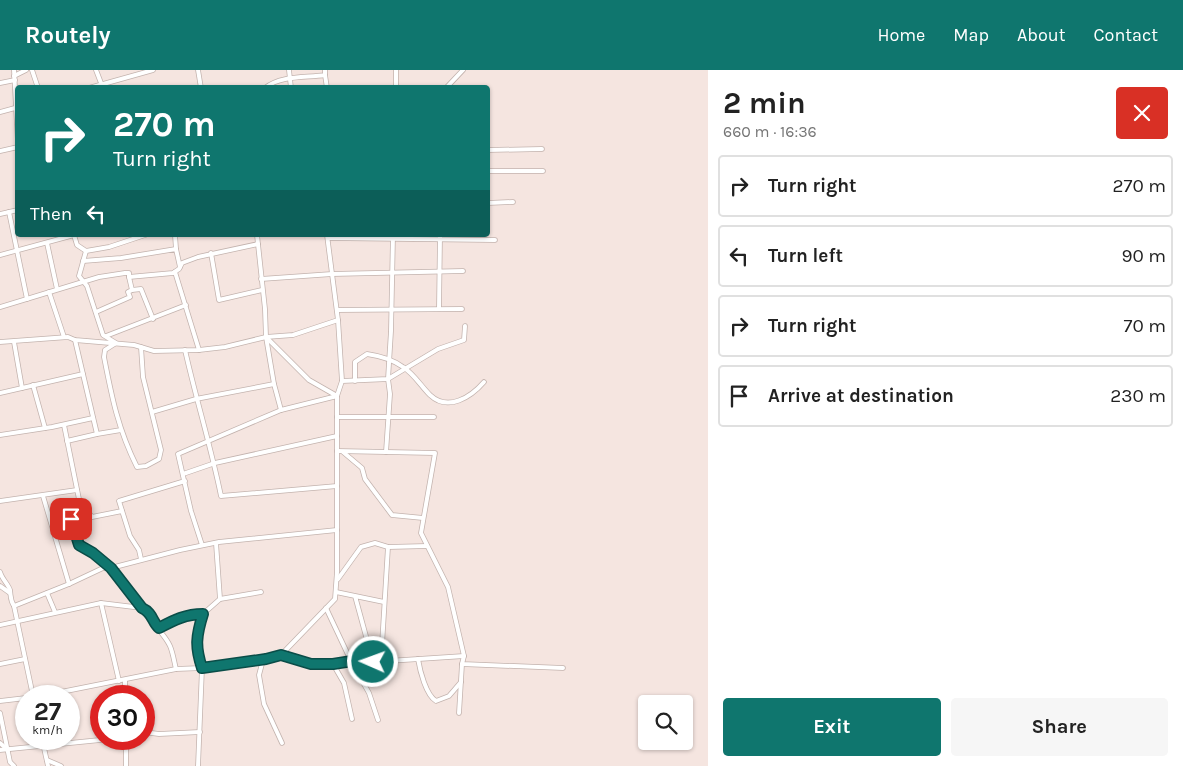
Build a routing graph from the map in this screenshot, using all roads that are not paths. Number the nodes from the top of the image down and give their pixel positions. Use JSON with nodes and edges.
{"nodes":[{"id":1,"x":14,"y":70,"type":"edge"},
{"id":2,"x":26,"y":70,"type":"edge"},
{"id":3,"x":32,"y":70,"type":"edge"},
{"id":4,"x":96,"y":70,"type":"edge"},
{"id":5,"x":153,"y":70,"type":"edge"},
{"id":6,"x":198,"y":70,"type":"edge"},
{"id":7,"x":289,"y":70,"type":"edge"},
{"id":8,"x":396,"y":70,"type":"edge"},
{"id":9,"x":462,"y":70,"type":"edge"},
{"id":10,"x":325,"y":72,"type":"edge"},
{"id":11,"x":15,"y":78,"type":"junction"},
{"id":12,"x":290,"y":79,"type":"junction"},
{"id":13,"x":0,"y":83,"type":"edge"},
{"id":14,"x":101,"y":84,"type":"junction"},
{"id":15,"x":15,"y":85,"type":"edge"},
{"id":16,"x":37,"y":85,"type":"edge"},
{"id":17,"x":98,"y":85,"type":"edge"},
{"id":18,"x":200,"y":85,"type":"edge"},
{"id":19,"x":268,"y":85,"type":"edge"},
{"id":20,"x":291,"y":85,"type":"edge"},
{"id":21,"x":327,"y":85,"type":"edge"},
{"id":22,"x":396,"y":85,"type":"edge"},
{"id":23,"x":449,"y":85,"type":"edge"},
{"id":24,"x":15,"y":109,"type":"edge"},
{"id":25,"x":0,"y":112,"type":"edge"},
{"id":26,"x":15,"y":148,"type":"edge"},
{"id":27,"x":542,"y":149,"type":"dead end"},
{"id":28,"x":490,"y":150,"type":"edge"},
{"id":29,"x":0,"y":151,"type":"edge"},
{"id":30,"x":490,"y":171,"type":"edge"},
{"id":31,"x":543,"y":171,"type":"dead end"},
{"id":32,"x":490,"y":202,"type":"edge"},
{"id":33,"x":513,"y":202,"type":"dead end"},
{"id":34,"x":15,"y":211,"type":"edge"},
{"id":35,"x":9,"y":212,"type":"junction"},
{"id":36,"x":0,"y":214,"type":"edge"},
{"id":37,"x":66,"y":237,"type":"edge"},
{"id":38,"x":75,"y":237,"type":"edge"},
{"id":39,"x":139,"y":237,"type":"edge"},
{"id":40,"x":175,"y":237,"type":"edge"},
{"id":41,"x":257,"y":237,"type":"edge"},
{"id":42,"x":328,"y":237,"type":"edge"},
{"id":43,"x":393,"y":237,"type":"edge"},
{"id":44,"x":440,"y":237,"type":"edge"},
{"id":45,"x":470,"y":238,"type":"edge"},
{"id":46,"x":494,"y":240,"type":"dead end"},
{"id":47,"x":47,"y":242,"type":"junction"},
{"id":48,"x":258,"y":244,"type":"junction"},
{"id":49,"x":176,"y":249,"type":"junction"},
{"id":50,"x":17,"y":250,"type":"junction"},
{"id":51,"x":86,"y":251,"type":"junction"},
{"id":52,"x":211,"y":253,"type":"junction"},
{"id":53,"x":0,"y":255,"type":"edge"},
{"id":54,"x":83,"y":261,"type":"junction"},
{"id":55,"x":180,"y":267,"type":"junction"},
{"id":56,"x":463,"y":271,"type":"dead end"},
{"id":57,"x":175,"y":272,"type":"junction"},
{"id":58,"x":440,"y":272,"type":"junction"},
{"id":59,"x":393,"y":273,"type":"junction"},
{"id":60,"x":332,"y":274,"type":"junction"},
{"id":61,"x":129,"y":277,"type":"junction"},
{"id":62,"x":261,"y":279,"type":"junction"},
{"id":63,"x":84,"y":281,"type":"junction"},
{"id":64,"x":57,"y":289,"type":"junction"},
{"id":65,"x":132,"y":290,"type":"junction"},
{"id":66,"x":262,"y":290,"type":"junction"},
{"id":67,"x":49,"y":292,"type":"junction"},
{"id":68,"x":27,"y":299,"type":"junction"},
{"id":69,"x":186,"y":305,"type":"junction"},
{"id":70,"x":0,"y":308,"type":"edge"},
{"id":71,"x":439,"y":309,"type":"junction"},
{"id":72,"x":462,"y":309,"type":"dead end"},
{"id":73,"x":337,"y":310,"type":"junction"},
{"id":74,"x":392,"y":310,"type":"junction"},
{"id":75,"x":96,"y":312,"type":"junction"},
{"id":76,"x":153,"y":319,"type":"junction"},
{"id":77,"x":338,"y":320,"type":"junction"},
{"id":78,"x":465,"y":326,"type":"dead end"},
{"id":79,"x":106,"y":336,"type":"junction"},
{"id":80,"x":64,"y":337,"type":"junction"},
{"id":81,"x":266,"y":337,"type":"junction"},
{"id":82,"x":75,"y":340,"type":"junction"},
{"id":83,"x":0,"y":342,"type":"edge"},
{"id":84,"x":14,"y":342,"type":"junction"},
{"id":85,"x":116,"y":343,"type":"junction"},
{"id":86,"x":141,"y":347,"type":"junction"},
{"id":87,"x":185,"y":350,"type":"junction"},
{"id":88,"x":200,"y":350,"type":"junction"},
{"id":89,"x":389,"y":359,"type":"junction"},
{"id":90,"x":405,"y":368,"type":"junction"},
{"id":91,"x":83,"y":374,"type":"junction"},
{"id":92,"x":388,"y":379,"type":"junction"},
{"id":93,"x":342,"y":381,"type":"junction"},
{"id":94,"x":355,"y":381,"type":"junction"},
{"id":95,"x":484,"y":382,"type":"dead end"},
{"id":96,"x":274,"y":384,"type":"junction"},
{"id":97,"x":33,"y":385,"type":"junction"},
{"id":98,"x":22,"y":388,"type":"junction"},
{"id":99,"x":0,"y":393,"type":"edge"},
{"id":100,"x":338,"y":396,"type":"junction"},
{"id":101,"x":196,"y":399,"type":"junction"},
{"id":102,"x":281,"y":410,"type":"junction"},
{"id":103,"x":152,"y":412,"type":"junction"},
{"id":104,"x":337,"y":416,"type":"junction"},
{"id":105,"x":388,"y":416,"type":"junction"},
{"id":106,"x":434,"y":417,"type":"dead end"},
{"id":107,"x":93,"y":418,"type":"junction"},
{"id":108,"x":64,"y":425,"type":"junction"},
{"id":109,"x":45,"y":428,"type":"junction"},
{"id":110,"x":121,"y":430,"type":"junction"},
{"id":111,"x":97,"y":434,"type":"junction"},
{"id":112,"x":0,"y":435,"type":"edge"},
{"id":113,"x":337,"y":436,"type":"junction"},
{"id":114,"x":208,"y":440,"type":"junction"},
{"id":115,"x":67,"y":441,"type":"junction"},
{"id":116,"x":337,"y":451,"type":"junction"},
{"id":117,"x":343,"y":451,"type":"junction"},
{"id":118,"x":386,"y":452,"type":"junction"},
{"id":119,"x":215,"y":463,"type":"junction"},
{"id":120,"x":183,"y":474,"type":"junction"},
{"id":121,"x":185,"y":481,"type":"junction"},
{"id":122,"x":337,"y":486,"type":"junction"},
{"id":123,"x":77,"y":490,"type":"junction"},
{"id":124,"x":43,"y":496,"type":"junction"},
{"id":125,"x":0,"y":501,"type":"edge"},
{"id":126,"x":122,"y":511,"type":"junction"},
{"id":127,"x":82,"y":514,"type":"junction"},
{"id":128,"x":424,"y":518,"type":"junction"},
{"id":129,"x":71,"y":519,"type":"junction"},
{"id":130,"x":52,"y":525,"type":"junction"},
{"id":131,"x":337,"y":530,"type":"junction"},
{"id":132,"x":216,"y":543,"type":"junction"},
{"id":133,"x":202,"y":545,"type":"junction"},
{"id":134,"x":427,"y":546,"type":"junction"},
{"id":135,"x":388,"y":547,"type":"junction"},
{"id":136,"x":141,"y":559,"type":"junction"},
{"id":137,"x":111,"y":568,"type":"junction"},
{"id":138,"x":0,"y":572,"type":"edge"},
{"id":139,"x":336,"y":580,"type":"junction"},
{"id":140,"x":70,"y":584,"type":"junction"},
{"id":141,"x":0,"y":586,"type":"edge"},
{"id":142,"x":10,"y":592,"type":"junction"},
{"id":143,"x":261,"y":592,"type":"dead end"},
{"id":144,"x":336,"y":592,"type":"junction"},
{"id":145,"x":48,"y":593,"type":"junction"},
{"id":146,"x":220,"y":599,"type":"junction"},
{"id":147,"x":384,"y":602,"type":"junction"},
{"id":148,"x":102,"y":603,"type":"junction"},
{"id":149,"x":14,"y":606,"type":"junction"},
{"id":150,"x":142,"y":608,"type":"junction"},
{"id":151,"x":326,"y":608,"type":"junction"},
{"id":152,"x":55,"y":612,"type":"junction"},
{"id":153,"x":203,"y":614,"type":"junction"},
{"id":154,"x":16,"y":622,"type":"junction"},
{"id":155,"x":0,"y":625,"type":"edge"},
{"id":156,"x":159,"y":628,"type":"junction"},
{"id":157,"x":281,"y":655,"type":"junction"},
{"id":158,"x":464,"y":656,"type":"junction"},
{"id":159,"x":25,"y":659,"type":"junction"},
{"id":160,"x":418,"y":659,"type":"junction"},
{"id":161,"x":263,"y":660,"type":"junction"},
{"id":162,"x":352,"y":661,"type":"junction"},
{"id":163,"x":373,"y":662,"type":"junction"},
{"id":164,"x":381,"y":662,"type":"junction"},
{"id":165,"x":0,"y":664,"type":"edge"},
{"id":166,"x":333,"y":664,"type":"junction"},
{"id":167,"x":462,"y":664,"type":"junction"},
{"id":168,"x":202,"y":668,"type":"junction"},
{"id":169,"x":562,"y":668,"type":"dead end"},
{"id":170,"x":176,"y":669,"type":"junction"},
{"id":171,"x":125,"y":680,"type":"junction"},
{"id":172,"x":119,"y":681,"type":"junction"},
{"id":173,"x":461,"y":682,"type":"junction"},
{"id":174,"x":31,"y":685,"type":"edge"},
{"id":175,"x":125,"y":685,"type":"edge"},
{"id":176,"x":80,"y":688,"type":"edge"},
{"id":177,"x":15,"y":699,"type":"edge"},
{"id":178,"x":0,"y":701,"type":"edge"},
{"id":179,"x":0,"y":712,"type":"edge"},
{"id":180,"x":459,"y":713,"type":"dead end"},
{"id":181,"x":352,"y":719,"type":"dead end"},
{"id":182,"x":378,"y":720,"type":"dead end"},
{"id":183,"x":200,"y":732,"type":"junction"},
{"id":184,"x":155,"y":733,"type":"edge"},
{"id":185,"x":0,"y":743,"type":"edge"},
{"id":186,"x":282,"y":743,"type":"dead end"},
{"id":187,"x":15,"y":749,"type":"edge"},
{"id":188,"x":0,"y":750,"type":"edge"},
{"id":189,"x":8,"y":750,"type":"junction"},
{"id":190,"x":44,"y":750,"type":"edge"},
{"id":191,"x":126,"y":750,"type":"edge"},
{"id":192,"x":47,"y":760,"type":"junction"},
{"id":193,"x":14,"y":766,"type":"edge"},
{"id":194,"x":48,"y":766,"type":"edge"},
{"id":195,"x":60,"y":766,"type":"edge"},
{"id":196,"x":126,"y":766,"type":"edge"},
{"id":197,"x":198,"y":766,"type":"edge"}],
"edges":[{"from":1,"to":11,"type":"street"},
{"from":2,"to":11,"type":"street"},
{"from":3,"to":16,"type":"street"},
{"from":4,"to":14,"type":"street"},
{"from":5,"to":14,"type":"street"},
{"from":6,"to":18,"type":"street"},
{"from":7,"to":12,"type":"street"},
{"from":8,"to":22,"type":"street"},
{"from":9,"to":23,"type":"street"},
{"from":10,"to":12,"type":"street"},
{"from":10,"to":21,"type":"street"},
{"from":11,"to":13,"type":"street"},
{"from":11,"to":15,"type":"street"},
{"from":12,"to":19,"type":"street"},
{"from":12,"to":20,"type":"street"},
{"from":14,"to":17,"type":"street"},
{"from":24,"to":25,"type":"street"},
{"from":26,"to":29,"type":"street"},
{"from":27,"to":28,"type":"street"},
{"from":30,"to":31,"type":"street"},
{"from":32,"to":33,"type":"street"},
{"from":34,"to":35,"type":"street"},
{"from":35,"to":36,"type":"street"},
{"from":35,"to":50,"type":"street"},
{"from":37,"to":47,"type":"street"},
{"from":38,"to":51,"type":"street"},
{"from":39,"to":51,"type":"street"},
{"from":40,"to":49,"type":"street"},
{"from":41,"to":48,"type":"street"},
{"from":42,"to":60,"type":"street"},
{"from":43,"to":44,"type":"street"},
{"from":43,"to":59,"type":"street"},
{"from":44,"to":45,"type":"street"},
{"from":44,"to":58,"type":"street"},
{"from":45,"to":46,"type":"street"},
{"from":47,"to":50,"type":"street"},
{"from":47,"to":64,"type":"street"},
{"from":48,"to":52,"type":"street"},
{"from":48,"to":62,"type":"street"},
{"from":49,"to":54,"type":"street"},
{"from":49,"to":55,"type":"street"},
{"from":50,"to":53,"type":"street"},
{"from":50,"to":68,"type":"street"},
{"from":51,"to":54,"type":"street"},
{"from":52,"to":55,"type":"street"},
{"from":52,"to":66,"type":"street"},
{"from":54,"to":63,"type":"street"},
{"from":55,"to":57,"type":"street"},
{"from":56,"to":58,"type":"street"},
{"from":57,"to":61,"type":"street"},
{"from":57,"to":69,"type":"street"},
{"from":58,"to":59,"type":"street"},
{"from":58,"to":71,"type":"street"},
{"from":59,"to":60,"type":"street"},
{"from":59,"to":74,"type":"street"},
{"from":60,"to":62,"type":"street"},
{"from":60,"to":73,"type":"street"},
{"from":61,"to":63,"type":"street"},
{"from":61,"to":65,"type":"street"},
{"from":62,"to":66,"type":"street"},
{"from":63,"to":64,"type":"street"},
{"from":63,"to":75,"type":"street"},
{"from":64,"to":67,"type":"street"},
{"from":65,"to":75,"type":"street"},
{"from":65,"to":76,"type":"street"},
{"from":66,"to":81,"type":"street"},
{"from":67,"to":68,"type":"street"},
{"from":67,"to":80,"type":"street"},
{"from":68,"to":70,"type":"street"},
{"from":69,"to":76,"type":"street"},
{"from":69,"to":88,"type":"street"},
{"from":71,"to":72,"type":"street"},
{"from":71,"to":74,"type":"street"},
{"from":73,"to":74,"type":"street"},
{"from":73,"to":77,"type":"street"},
{"from":74,"to":89,"type":"street"},
{"from":75,"to":79,"type":"street"},
{"from":76,"to":79,"type":"street"},
{"from":77,"to":81,"type":"street"},
{"from":77,"to":93,"type":"street"},
{"from":78,"to":90,"type":"street"},
{"from":79,"to":85,"type":"street"},
{"from":80,"to":82,"type":"street"},
{"from":80,"to":84,"type":"street"},
{"from":81,"to":88,"type":"street"},
{"from":81,"to":96,"type":"street"},
{"from":81,"to":100,"type":"street"},
{"from":82,"to":85,"type":"street"},
{"from":82,"to":91,"type":"street"},
{"from":83,"to":84,"type":"street"},
{"from":84,"to":98,"type":"street"},
{"from":85,"to":86,"type":"street"},
{"from":85,"to":110,"type":"street"},
{"from":86,"to":87,"type":"street"},
{"from":86,"to":103,"type":"street"},
{"from":87,"to":88,"type":"street"},
{"from":87,"to":101,"type":"street"},
{"from":89,"to":90,"type":"street"},
{"from":89,"to":92,"type":"street"},
{"from":89,"to":94,"type":"street"},
{"from":90,"to":92,"type":"street"},
{"from":90,"to":95,"type":"street"},
{"from":91,"to":97,"type":"street"},
{"from":91,"to":107,"type":"street"},
{"from":92,"to":94,"type":"street"},
{"from":92,"to":105,"type":"street"},
{"from":93,"to":94,"type":"street"},
{"from":93,"to":100,"type":"street"},
{"from":96,"to":101,"type":"street"},
{"from":96,"to":102,"type":"street"},
{"from":97,"to":98,"type":"street"},
{"from":97,"to":109,"type":"street"},
{"from":98,"to":99,"type":"street"},
{"from":100,"to":102,"type":"street"},
{"from":100,"to":104,"type":"street"},
{"from":101,"to":103,"type":"street"},
{"from":101,"to":114,"type":"street"},
{"from":102,"to":114,"type":"street"},
{"from":103,"to":110,"type":"street"},
{"from":104,"to":105,"type":"street"},
{"from":104,"to":113,"type":"street"},
{"from":105,"to":106,"type":"street"},
{"from":105,"to":118,"type":"street"},
{"from":107,"to":108,"type":"street"},
{"from":107,"to":111,"type":"street"},
{"from":108,"to":109,"type":"street"},
{"from":108,"to":115,"type":"street"},
{"from":109,"to":112,"type":"street"},
{"from":110,"to":111,"type":"street"},
{"from":111,"to":115,"type":"street"},
{"from":113,"to":116,"type":"street"},
{"from":113,"to":119,"type":"street"},
{"from":114,"to":119,"type":"street"},
{"from":114,"to":120,"type":"street"},
{"from":115,"to":123,"type":"street"},
{"from":116,"to":117,"type":"street"},
{"from":116,"to":122,"type":"street"},
{"from":117,"to":118,"type":"street"},
{"from":117,"to":128,"type":"street"},
{"from":118,"to":128,"type":"street"},
{"from":119,"to":120,"type":"street"},
{"from":119,"to":122,"type":"street"},
{"from":120,"to":121,"type":"street"},
{"from":121,"to":126,"type":"street"},
{"from":121,"to":133,"type":"street"},
{"from":122,"to":131,"type":"street"},
{"from":123,"to":124,"type":"street"},
{"from":123,"to":127,"type":"street"},
{"from":124,"to":125,"type":"street"},
{"from":124,"to":130,"type":"street"},
{"from":126,"to":127,"type":"street"},
{"from":126,"to":136,"type":"street"},
{"from":127,"to":129,"type":"street"},
{"from":128,"to":134,"type":"street"},
{"from":129,"to":130,"type":"street"},
{"from":129,"to":137,"type":"street"},
{"from":130,"to":140,"type":"street"},
{"from":131,"to":132,"type":"street"},
{"from":131,"to":139,"type":"street"},
{"from":132,"to":133,"type":"street"},
{"from":132,"to":146,"type":"street"},
{"from":133,"to":136,"type":"street"},
{"from":134,"to":135,"type":"street"},
{"from":134,"to":158,"type":"street"},
{"from":135,"to":139,"type":"street"},
{"from":135,"to":147,"type":"street"},
{"from":136,"to":137,"type":"street"},
{"from":137,"to":140,"type":"street"},
{"from":137,"to":150,"type":"street"},
{"from":138,"to":142,"type":"street"},
{"from":139,"to":144,"type":"street"},
{"from":140,"to":145,"type":"street"},
{"from":141,"to":142,"type":"street"},
{"from":142,"to":149,"type":"street"},
{"from":143,"to":146,"type":"street"},
{"from":144,"to":147,"type":"street"},
{"from":144,"to":151,"type":"street"},
{"from":145,"to":149,"type":"street"},
{"from":145,"to":152,"type":"street"},
{"from":146,"to":153,"type":"street"},
{"from":147,"to":163,"type":"street"},
{"from":147,"to":164,"type":"street"},
{"from":148,"to":150,"type":"street"},
{"from":148,"to":152,"type":"street"},
{"from":148,"to":172,"type":"street"},
{"from":149,"to":154,"type":"street"},
{"from":150,"to":156,"type":"street"},
{"from":151,"to":157,"type":"street"},
{"from":151,"to":162,"type":"street"},
{"from":152,"to":154,"type":"street"},
{"from":153,"to":156,"type":"street"},
{"from":153,"to":168,"type":"street"},
{"from":154,"to":155,"type":"street"},
{"from":154,"to":159,"type":"street"},
{"from":156,"to":170,"type":"street"},
{"from":157,"to":161,"type":"street"},
{"from":157,"to":166,"type":"street"},
{"from":158,"to":160,"type":"street"},
{"from":158,"to":167,"type":"street"},
{"from":159,"to":165,"type":"street"},
{"from":159,"to":174,"type":"street"},
{"from":160,"to":164,"type":"street"},
{"from":160,"to":173,"type":"street"},
{"from":161,"to":168,"type":"street"},
{"from":161,"to":186,"type":"street"},
{"from":162,"to":163,"type":"street"},
{"from":162,"to":166,"type":"street"},
{"from":162,"to":182,"type":"street"},
{"from":163,"to":164,"type":"street"},
{"from":166,"to":181,"type":"street"},
{"from":167,"to":169,"type":"street"},
{"from":167,"to":173,"type":"street"},
{"from":168,"to":170,"type":"street"},
{"from":168,"to":183,"type":"street"},
{"from":170,"to":171,"type":"street"},
{"from":171,"to":172,"type":"street"},
{"from":171,"to":175,"type":"street"},
{"from":172,"to":176,"type":"street"},
{"from":173,"to":180,"type":"street"},
{"from":177,"to":178,"type":"street"},
{"from":179,"to":189,"type":"street"},
{"from":183,"to":184,"type":"street"},
{"from":183,"to":197,"type":"street"},
{"from":185,"to":189,"type":"street"},
{"from":187,"to":189,"type":"street"},
{"from":188,"to":189,"type":"street"},
{"from":189,"to":193,"type":"street"},
{"from":190,"to":192,"type":"street"},
{"from":191,"to":196,"type":"street"},
{"from":192,"to":194,"type":"street"},
{"from":192,"to":195,"type":"street"}]}
